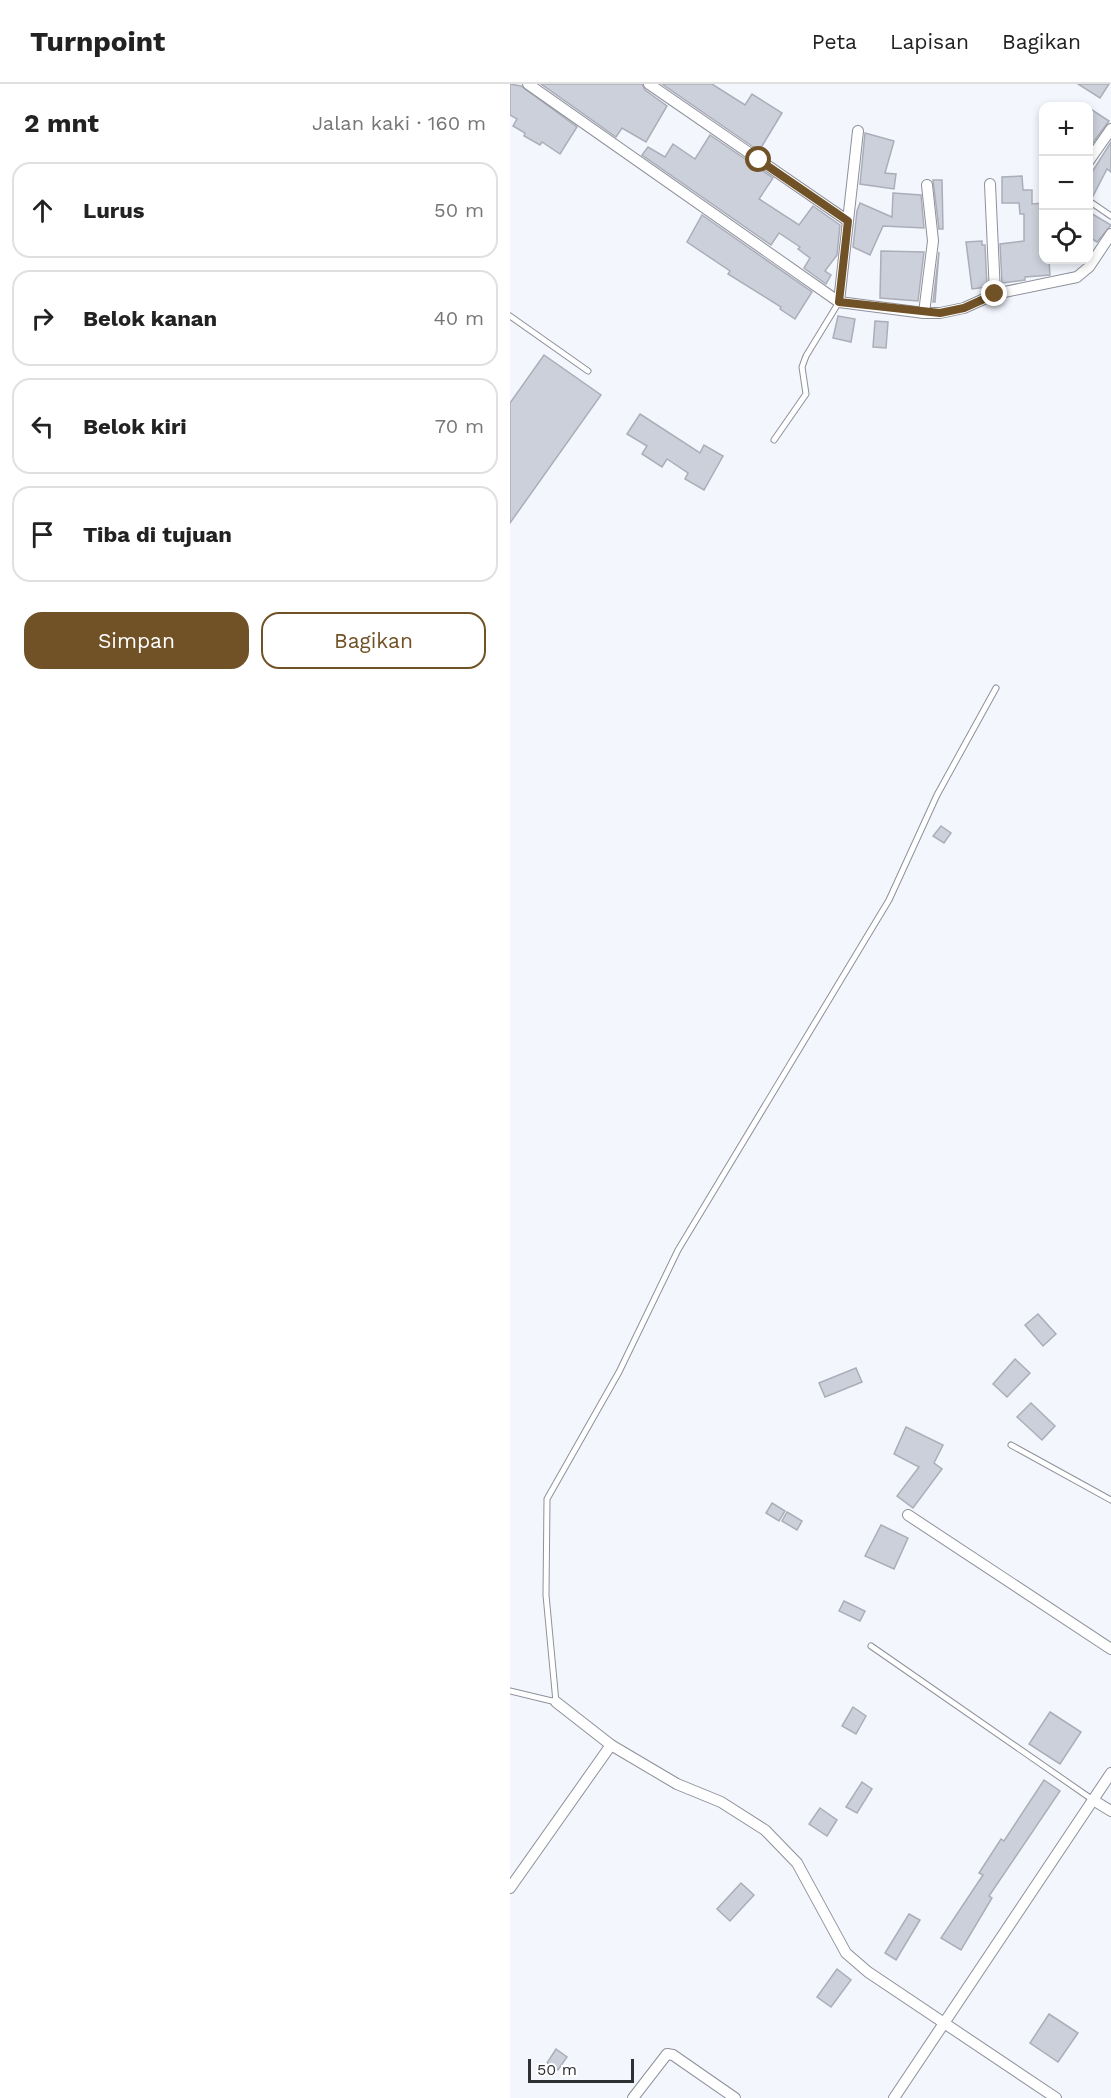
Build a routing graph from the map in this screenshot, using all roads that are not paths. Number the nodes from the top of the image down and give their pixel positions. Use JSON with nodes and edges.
{"nodes":[{"id":1,"x":528,"y":84,"type":"edge"},
{"id":2,"x":650,"y":84,"type":"edge"},
{"id":3,"x":1111,"y":129,"type":"edge"},
{"id":4,"x":858,"y":131,"type":"dead end"},
{"id":5,"x":1093,"y":156,"type":"edge"},
{"id":6,"x":990,"y":184,"type":"dead end"},
{"id":7,"x":927,"y":185,"type":"dead end"},
{"id":8,"x":1093,"y":204,"type":"edge"},
{"id":9,"x":1111,"y":216,"type":"edge"},
{"id":10,"x":848,"y":221,"type":"junction"},
{"id":11,"x":1111,"y":234,"type":"edge"},
{"id":12,"x":995,"y":294,"type":"junction"},
{"id":13,"x":839,"y":302,"type":"junction"},
{"id":14,"x":924,"y":313,"type":"junction"},
{"id":15,"x":510,"y":316,"type":"edge"},
{"id":16,"x":588,"y":371,"type":"dead end"},
{"id":17,"x":774,"y":440,"type":"dead end"},
{"id":18,"x":996,"y":688,"type":"dead end"},
{"id":19,"x":1011,"y":1445,"type":"dead end"},
{"id":20,"x":1111,"y":1500,"type":"edge"},
{"id":21,"x":908,"y":1515,"type":"dead end"},
{"id":22,"x":870,"y":1646,"type":"dead end"},
{"id":23,"x":1111,"y":1649,"type":"edge"},
{"id":24,"x":510,"y":1691,"type":"edge"},
{"id":25,"x":556,"y":1702,"type":"junction"},
{"id":26,"x":611,"y":1745,"type":"junction"},
{"id":27,"x":1111,"y":1773,"type":"edge"},
{"id":28,"x":1093,"y":1800,"type":"junction"},
{"id":29,"x":1111,"y":1811,"type":"edge"},
{"id":30,"x":510,"y":1888,"type":"edge"},
{"id":31,"x":943,"y":2022,"type":"junction"},
{"id":32,"x":633,"y":2098,"type":"edge"},
{"id":33,"x":735,"y":2098,"type":"edge"},
{"id":34,"x":894,"y":2098,"type":"edge"},
{"id":35,"x":1056,"y":2098,"type":"edge"}],
"edges":[{"from":1,"to":13,"type":"street"},
{"from":2,"to":10,"type":"street"},
{"from":3,"to":5,"type":"street"},
{"from":4,"to":10,"type":"street"},
{"from":6,"to":12,"type":"street"},
{"from":7,"to":14,"type":"street"},
{"from":8,"to":9,"type":"lane"},
{"from":10,"to":13,"type":"street"},
{"from":11,"to":12,"type":"street"},
{"from":12,"to":14,"type":"street"},
{"from":13,"to":14,"type":"street"},
{"from":13,"to":17,"type":"lane"},
{"from":15,"to":16,"type":"lane"},
{"from":18,"to":25,"type":"lane"},
{"from":19,"to":20,"type":"lane"},
{"from":21,"to":23,"type":"street"},
{"from":22,"to":28,"type":"lane"},
{"from":24,"to":25,"type":"lane"},
{"from":25,"to":26,"type":"street"},
{"from":26,"to":30,"type":"street"},
{"from":26,"to":31,"type":"street"},
{"from":27,"to":28,"type":"street"},
{"from":28,"to":29,"type":"street"},
{"from":28,"to":31,"type":"street"},
{"from":31,"to":34,"type":"street"},
{"from":31,"to":35,"type":"street"},
{"from":32,"to":33,"type":"street"}]}
